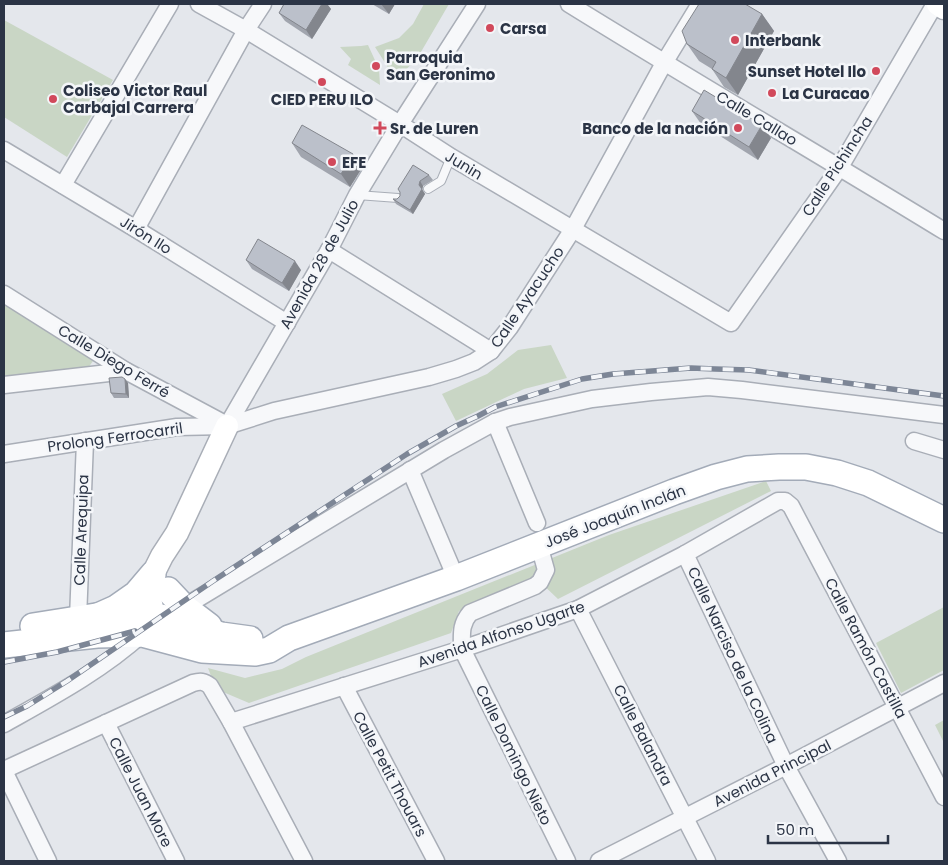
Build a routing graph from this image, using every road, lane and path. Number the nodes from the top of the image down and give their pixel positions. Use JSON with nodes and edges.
{"nodes":[{"id":1,"x":170,"y":4,"type":"edge"},
{"id":2,"x":199,"y":4,"type":"edge"},
{"id":3,"x":263,"y":4,"type":"edge"},
{"id":4,"x":477,"y":4,"type":"edge"},
{"id":5,"x":569,"y":4,"type":"edge"},
{"id":6,"x":700,"y":4,"type":"edge"},
{"id":7,"x":936,"y":4,"type":"edge"},
{"id":8,"x":944,"y":8,"type":"edge"},
{"id":9,"x":246,"y":30,"type":"junction"},
{"id":10,"x":664,"y":63,"type":"junction"},
{"id":11,"x":400,"y":124,"type":"junction"},
{"id":12,"x":4,"y":150,"type":"edge"},
{"id":13,"x":451,"y":157,"type":"junction"},
{"id":14,"x":840,"y":167,"type":"junction"},
{"id":15,"x":64,"y":185,"type":"junction"},
{"id":16,"x":428,"y":189,"type":"dead end"},
{"id":17,"x":357,"y":195,"type":"junction"},
{"id":18,"x":398,"y":198,"type":"edge"},
{"id":19,"x":136,"y":229,"type":"junction"},
{"id":20,"x":573,"y":229,"type":"junction"},
{"id":21,"x":944,"y":232,"type":"edge"},
{"id":22,"x":329,"y":250,"type":"junction"},
{"id":23,"x":4,"y":294,"type":"edge"},
{"id":24,"x":287,"y":322,"type":"junction"},
{"id":25,"x":731,"y":323,"type":"joint"},
{"id":26,"x":491,"y":351,"type":"junction"},
{"id":27,"x":126,"y":370,"type":"junction"},
{"id":28,"x":4,"y":384,"type":"edge"},
{"id":29,"x":944,"y":415,"type":"edge"},
{"id":30,"x":495,"y":422,"type":"junction"},
{"id":31,"x":227,"y":426,"type":"junction"},
{"id":32,"x":85,"y":441,"type":"junction"},
{"id":33,"x":914,"y":441,"type":"dead end"},
{"id":34,"x":944,"y":450,"type":"edge"},
{"id":35,"x":4,"y":454,"type":"edge"},
{"id":36,"x":410,"y":470,"type":"junction"},
{"id":37,"x":785,"y":501,"type":"joint"},
{"id":38,"x":944,"y":520,"type":"edge"},
{"id":39,"x":538,"y":534,"type":"junction"},
{"id":40,"x":686,"y":554,"type":"junction"},
{"id":41,"x":456,"y":578,"type":"junction"},
{"id":42,"x":168,"y":591,"type":"junction"},
{"id":43,"x":578,"y":609,"type":"junction"},
{"id":44,"x":87,"y":618,"type":"junction"},
{"id":45,"x":149,"y":626,"type":"junction"},
{"id":46,"x":4,"y":630,"type":"edge"},
{"id":47,"x":220,"y":635,"type":"junction"},
{"id":48,"x":289,"y":638,"type":"junction"},
{"id":49,"x":4,"y":645,"type":"edge"},
{"id":50,"x":462,"y":649,"type":"junction"},
{"id":51,"x":944,"y":683,"type":"edge"},
{"id":52,"x":344,"y":686,"type":"junction"},
{"id":53,"x":897,"y":708,"type":"junction"},
{"id":54,"x":231,"y":722,"type":"junction"},
{"id":55,"x":106,"y":723,"type":"junction"},
{"id":56,"x":4,"y":724,"type":"edge"},
{"id":57,"x":786,"y":766,"type":"junction"},
{"id":58,"x":4,"y":770,"type":"edge"},
{"id":59,"x":944,"y":797,"type":"edge"},
{"id":60,"x":685,"y":818,"type":"junction"},
{"id":61,"x":48,"y":861,"type":"edge"},
{"id":62,"x":176,"y":861,"type":"edge"},
{"id":63,"x":304,"y":861,"type":"edge"},
{"id":64,"x":436,"y":861,"type":"edge"},
{"id":65,"x":567,"y":861,"type":"edge"},
{"id":66,"x":598,"y":861,"type":"edge"},
{"id":67,"x":707,"y":861,"type":"edge"},
{"id":68,"x":838,"y":861,"type":"edge"}],
"edges":[{"from":1,"to":15,"type":"street"},
{"from":2,"to":9,"type":"street","name":"Junin"},
{"from":3,"to":9,"type":"street"},
{"from":4,"to":11,"type":"street","name":"Avenida 28 de Julio"},
{"from":5,"to":10,"type":"street","name":"Calle Callao"},
{"from":6,"to":10,"type":"street","name":"Calle Ayacucho"},
{"from":7,"to":8,"type":"street"},
{"from":7,"to":14,"type":"street","name":"Calle Pichincha"},
{"from":9,"to":11,"type":"street","name":"Junin"},
{"from":9,"to":19,"type":"street"},
{"from":10,"to":14,"type":"street","name":"Calle Callao"},
{"from":10,"to":20,"type":"street","name":"Calle Ayacucho"},
{"from":11,"to":13,"type":"street","name":"Junin"},
{"from":11,"to":17,"type":"street","name":"Avenida 28 de Julio"},
{"from":12,"to":15,"type":"street","name":"Jirón Ilo"},
{"from":13,"to":16,"type":"lane"},
{"from":13,"to":20,"type":"street","name":"Junin"},
{"from":14,"to":21,"type":"street","name":"Calle Callao"},
{"from":14,"to":25,"type":"street","name":"Calle Pichincha"},
{"from":15,"to":19,"type":"street","name":"Jirón Ilo"},
{"from":17,"to":18,"type":"lane"},
{"from":17,"to":22,"type":"street","name":"Avenida 28 de Julio"},
{"from":19,"to":24,"type":"street","name":"Jirón Ilo"},
{"from":20,"to":25,"type":"street","name":"Junin"},
{"from":20,"to":26,"type":"street","name":"Calle Ayacucho"},
{"from":22,"to":24,"type":"street","name":"Avenida 28 de Julio"},
{"from":22,"to":26,"type":"street"},
{"from":23,"to":27,"type":"street","name":"Calle Diego Ferré"},
{"from":24,"to":31,"type":"street","name":"Avenida 28 de Julio"},
{"from":26,"to":31,"type":"street","name":"Calle Ayacucho"},
{"from":27,"to":28,"type":"street"},
{"from":27,"to":31,"type":"street","name":"Calle Diego Ferré"},
{"from":29,"to":30,"type":"street"},
{"from":30,"to":36,"type":"street"},
{"from":30,"to":39,"type":"street"},
{"from":31,"to":32,"type":"street","name":"Prolong Ferrocarril"},
{"from":31,"to":42,"type":"street","name":"Avenida 28 de Julio"},
{"from":32,"to":35,"type":"street","name":"Prolong Ferrocarril"},
{"from":32,"to":44,"type":"street","name":"Calle Arequipa"},
{"from":33,"to":34,"type":"street"},
{"from":36,"to":41,"type":"street"},
{"from":36,"to":42,"type":"street"},
{"from":37,"to":40,"type":"street","name":"Avenida Alfonso Ugarte"},
{"from":37,"to":53,"type":"street","name":"Calle Ramón Castilla"},
{"from":38,"to":39,"type":"main road","name":"José Joaquín Inclán"},
{"from":39,"to":41,"type":"main road","name":"José Joaquín Inclán"},
{"from":39,"to":50,"type":"street"},
{"from":40,"to":43,"type":"street","name":"Avenida Alfonso Ugarte"},
{"from":40,"to":57,"type":"street","name":"Calle Narciso de la Colina"},
{"from":41,"to":48,"type":"main road","name":"José Joaquín Inclán"},
{"from":42,"to":44,"type":"main road"},
{"from":42,"to":45,"type":"street","name":"Avenida 28 de Julio"},
{"from":42,"to":47,"type":"main road"},
{"from":43,"to":50,"type":"street","name":"Avenida Alfonso Ugarte"},
{"from":43,"to":60,"type":"street","name":"Calle Balandra"},
{"from":44,"to":45,"type":"main road"},
{"from":44,"to":46,"type":"main road"},
{"from":45,"to":47,"type":"main road","name":"José Joaquín Inclán"},
{"from":45,"to":48,"type":"main road","name":"José Joaquín Inclán"},
{"from":45,"to":49,"type":"main road"},
{"from":45,"to":56,"type":"street"},
{"from":47,"to":48,"type":"main road","name":"José Joaquín Inclán"},
{"from":50,"to":52,"type":"street","name":"Avenida Alfonso Ugarte"},
{"from":50,"to":65,"type":"street","name":"Calle Domingo Nieto"},
{"from":51,"to":53,"type":"street","name":"Avenida Principal"},
{"from":52,"to":54,"type":"street","name":"Avenida Alfonso Ugarte"},
{"from":52,"to":64,"type":"street","name":"Calle Petit Thouars"},
{"from":53,"to":57,"type":"street","name":"Avenida Principal"},
{"from":53,"to":59,"type":"street","name":"Calle Ramón Castilla"},
{"from":54,"to":55,"type":"street"},
{"from":54,"to":63,"type":"street"},
{"from":55,"to":58,"type":"street"},
{"from":55,"to":62,"type":"street","name":"Calle Juan More"},
{"from":57,"to":60,"type":"street","name":"Avenida Principal"},
{"from":57,"to":68,"type":"street","name":"Calle Narciso de la Colina"},
{"from":58,"to":61,"type":"street"},
{"from":60,"to":66,"type":"street","name":"Avenida Principal"},
{"from":60,"to":67,"type":"street","name":"Calle Balandra"}]}
